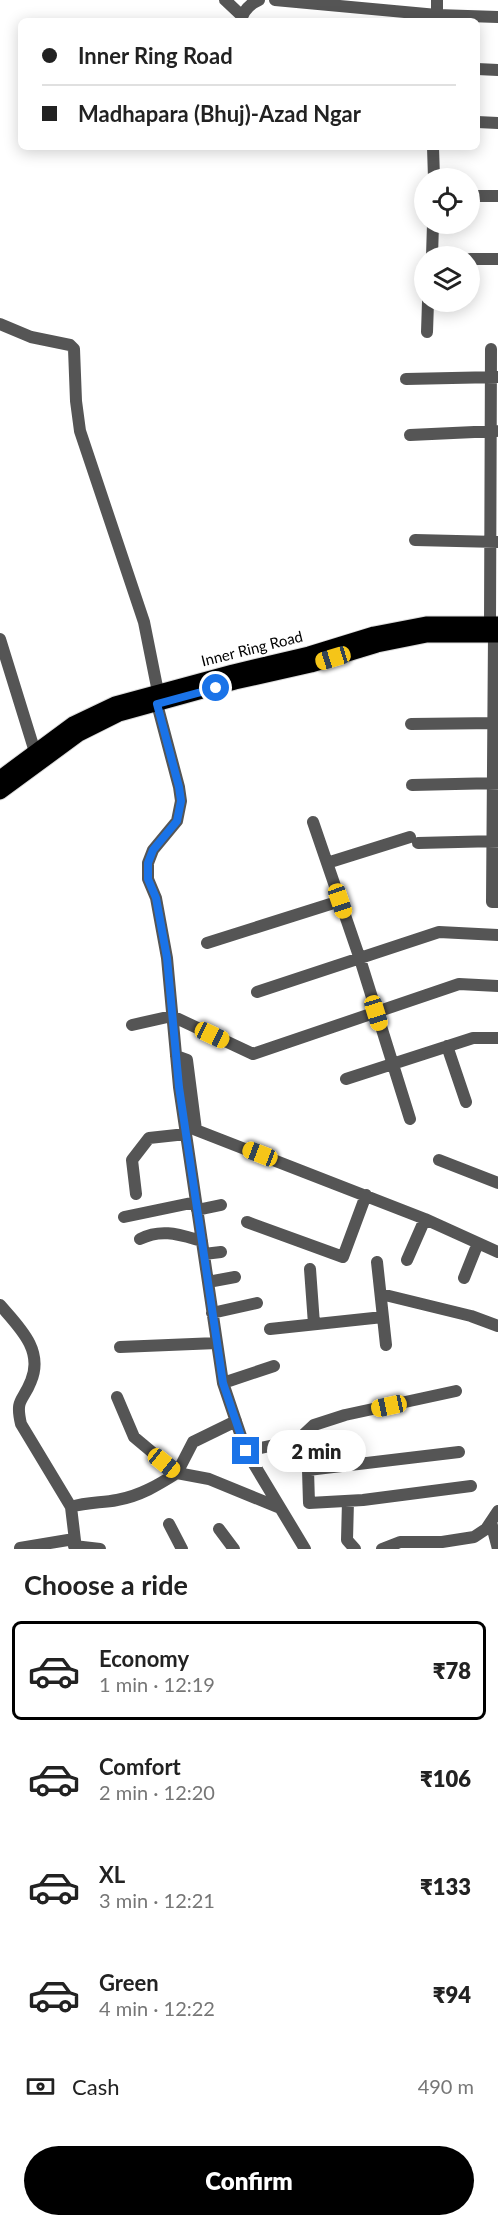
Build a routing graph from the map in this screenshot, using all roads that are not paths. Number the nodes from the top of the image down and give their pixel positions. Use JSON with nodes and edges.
{"nodes":[{"id":1,"x":225,"y":0,"type":"edge"},
{"id":2,"x":259,"y":0,"type":"edge"},
{"id":3,"x":277,"y":0,"type":"edge"},
{"id":4,"x":437,"y":0,"type":"edge"},
{"id":5,"x":346,"y":4,"type":"edge"},
{"id":6,"x":375,"y":16,"type":"edge"},
{"id":7,"x":498,"y":17,"type":"edge"},
{"id":8,"x":242,"y":18,"type":"edge"},
{"id":9,"x":437,"y":18,"type":"edge"},
{"id":10,"x":480,"y":69,"type":"edge"},
{"id":11,"x":498,"y":70,"type":"edge"},
{"id":12,"x":480,"y":122,"type":"edge"},
{"id":13,"x":498,"y":123,"type":"edge"},
{"id":14,"x":433,"y":150,"type":"edge"},
{"id":15,"x":434,"y":168,"type":"edge"},
{"id":16,"x":480,"y":196,"type":"edge"},
{"id":17,"x":498,"y":196,"type":"edge"},
{"id":18,"x":480,"y":259,"type":"edge"},
{"id":19,"x":498,"y":259,"type":"edge"},
{"id":20,"x":428,"y":312,"type":"edge"},
{"id":21,"x":0,"y":324,"type":"edge"},
{"id":22,"x":427,"y":332,"type":"dead end"},
{"id":23,"x":491,"y":349,"type":"dead end"},
{"id":24,"x":494,"y":377,"type":"edge"},
{"id":25,"x":406,"y":378,"type":"dead end"},
{"id":26,"x":494,"y":431,"type":"edge"},
{"id":27,"x":411,"y":435,"type":"dead end"},
{"id":28,"x":494,"y":487,"type":"edge"},
{"id":29,"x":415,"y":540,"type":"dead end"},
{"id":30,"x":494,"y":542,"type":"edge"},
{"id":31,"x":495,"y":629,"type":"edge"},
{"id":32,"x":0,"y":639,"type":"edge"},
{"id":33,"x":158,"y":698,"type":"junction"},
{"id":34,"x":411,"y":724,"type":"dead end"},
{"id":35,"x":495,"y":724,"type":"edge"},
{"id":36,"x":35,"y":752,"type":"junction"},
{"id":37,"x":0,"y":778,"type":"edge"},
{"id":38,"x":495,"y":783,"type":"edge"},
{"id":39,"x":412,"y":785,"type":"dead end"},
{"id":40,"x":0,"y":792,"type":"edge"},
{"id":41,"x":313,"y":822,"type":"dead end"},
{"id":42,"x":495,"y":842,"type":"edge"},
{"id":43,"x":327,"y":863,"type":"junction"},
{"id":44,"x":340,"y":901,"type":"junction"},
{"id":45,"x":498,"y":902,"type":"edge"},
{"id":46,"x":498,"y":934,"type":"edge"},
{"id":47,"x":207,"y":943,"type":"dead end"},
{"id":48,"x":360,"y":959,"type":"junction"},
{"id":49,"x":498,"y":986,"type":"edge"},
{"id":50,"x":257,"y":992,"type":"dead end"},
{"id":51,"x":376,"y":1013,"type":"junction"},
{"id":52,"x":172,"y":1016,"type":"junction"},
{"id":53,"x":132,"y":1025,"type":"dead end"},
{"id":54,"x":498,"y":1038,"type":"edge"},
{"id":55,"x":447,"y":1046,"type":"junction"},
{"id":56,"x":176,"y":1056,"type":"junction"},
{"id":57,"x":392,"y":1064,"type":"junction"},
{"id":58,"x":346,"y":1079,"type":"dead end"},
{"id":59,"x":466,"y":1102,"type":"dead end"},
{"id":60,"x":410,"y":1119,"type":"dead end"},
{"id":61,"x":186,"y":1134,"type":"junction"},
{"id":62,"x":439,"y":1160,"type":"dead end"},
{"id":63,"x":498,"y":1183,"type":"edge"},
{"id":64,"x":136,"y":1194,"type":"dead end"},
{"id":65,"x":366,"y":1195,"type":"junction"},
{"id":66,"x":221,"y":1205,"type":"dead end"},
{"id":67,"x":197,"y":1206,"type":"junction"},
{"id":68,"x":124,"y":1217,"type":"dead end"},
{"id":69,"x":425,"y":1219,"type":"junction"},
{"id":70,"x":247,"y":1222,"type":"dead end"},
{"id":71,"x":140,"y":1239,"type":"dead end"},
{"id":72,"x":202,"y":1241,"type":"junction"},
{"id":73,"x":478,"y":1243,"type":"junction"},
{"id":74,"x":220,"y":1252,"type":"dead end"},
{"id":75,"x":498,"y":1252,"type":"edge"},
{"id":76,"x":204,"y":1254,"type":"junction"},
{"id":77,"x":407,"y":1260,"type":"dead end"},
{"id":78,"x":377,"y":1262,"type":"dead end"},
{"id":79,"x":310,"y":1269,"type":"dead end"},
{"id":80,"x":236,"y":1277,"type":"dead end"},
{"id":81,"x":464,"y":1278,"type":"dead end"},
{"id":82,"x":208,"y":1282,"type":"junction"},
{"id":83,"x":381,"y":1294,"type":"junction"},
{"id":84,"x":257,"y":1303,"type":"dead end"},
{"id":85,"x":0,"y":1305,"type":"edge"},
{"id":86,"x":212,"y":1312,"type":"junction"},
{"id":87,"x":384,"y":1317,"type":"junction"},
{"id":88,"x":314,"y":1324,"type":"junction"},
{"id":89,"x":498,"y":1326,"type":"edge"},
{"id":90,"x":270,"y":1329,"type":"dead end"},
{"id":91,"x":217,"y":1342,"type":"junction"},
{"id":92,"x":386,"y":1345,"type":"dead end"},
{"id":93,"x":120,"y":1347,"type":"dead end"},
{"id":94,"x":274,"y":1366,"type":"dead end"},
{"id":95,"x":223,"y":1383,"type":"junction"},
{"id":96,"x":456,"y":1391,"type":"dead end"},
{"id":97,"x":117,"y":1397,"type":"dead end"},
{"id":98,"x":236,"y":1421,"type":"junction"},
{"id":99,"x":303,"y":1437,"type":"junction"},
{"id":100,"x":246,"y":1451,"type":"junction"},
{"id":101,"x":459,"y":1452,"type":"dead end"},
{"id":102,"x":308,"y":1470,"type":"junction"},
{"id":103,"x":177,"y":1473,"type":"junction"},
{"id":104,"x":471,"y":1486,"type":"dead end"},
{"id":105,"x":348,"y":1501,"type":"junction"},
{"id":106,"x":71,"y":1507,"type":"junction"},
{"id":107,"x":280,"y":1508,"type":"junction"},
{"id":108,"x":494,"y":1516,"type":"edge"},
{"id":109,"x":169,"y":1524,"type":"dead end"},
{"id":110,"x":219,"y":1529,"type":"dead end"},
{"id":111,"x":75,"y":1545,"type":"edge"},
{"id":112,"x":20,"y":1548,"type":"edge"},
{"id":113,"x":100,"y":1549,"type":"edge"},
{"id":114,"x":182,"y":1549,"type":"edge"},
{"id":115,"x":234,"y":1549,"type":"edge"},
{"id":116,"x":305,"y":1549,"type":"edge"},
{"id":117,"x":355,"y":1549,"type":"edge"},
{"id":118,"x":382,"y":1549,"type":"edge"},
{"id":119,"x":498,"y":1549,"type":"edge"}],
"edges":[{"from":1,"to":8,"type":"street"},
{"from":2,"to":8,"type":"street"},
{"from":3,"to":5,"type":"street"},
{"from":4,"to":9,"type":"street"},
{"from":5,"to":6,"type":"street"},
{"from":6,"to":9,"type":"street"},
{"from":7,"to":9,"type":"street"},
{"from":10,"to":11,"type":"street"},
{"from":12,"to":13,"type":"street"},
{"from":14,"to":15,"type":"street"},
{"from":16,"to":17,"type":"street"},
{"from":18,"to":19,"type":"street"},
{"from":20,"to":22,"type":"street"},
{"from":21,"to":33,"type":"street"},
{"from":23,"to":24,"type":"street"},
{"from":24,"to":25,"type":"street"},
{"from":24,"to":26,"type":"street"},
{"from":26,"to":27,"type":"street"},
{"from":26,"to":28,"type":"street"},
{"from":28,"to":30,"type":"street"},
{"from":29,"to":30,"type":"street"},
{"from":30,"to":31,"type":"street"},
{"from":31,"to":33,"type":"main road","name":"Inner Ring Road"},
{"from":31,"to":35,"type":"street"},
{"from":32,"to":36,"type":"street"},
{"from":33,"to":36,"type":"main road","name":"Inner Ring Road"},
{"from":33,"to":40,"type":"main road","name":"Inner Ring Road"},
{"from":33,"to":52,"type":"street"},
{"from":34,"to":35,"type":"street"},
{"from":35,"to":38,"type":"street"},
{"from":36,"to":37,"type":"main road","name":"Inner Ring Road"},
{"from":38,"to":39,"type":"street"},
{"from":38,"to":42,"type":"street"},
{"from":41,"to":43,"type":"street"},
{"from":42,"to":43,"type":"street"},
{"from":42,"to":45,"type":"street"},
{"from":43,"to":44,"type":"street"},
{"from":44,"to":47,"type":"street"},
{"from":44,"to":48,"type":"street"},
{"from":46,"to":48,"type":"street"},
{"from":48,"to":50,"type":"street"},
{"from":48,"to":51,"type":"street"},
{"from":49,"to":51,"type":"street"},
{"from":51,"to":52,"type":"street"},
{"from":51,"to":57,"type":"street"},
{"from":52,"to":53,"type":"street"},
{"from":52,"to":56,"type":"street"},
{"from":54,"to":55,"type":"street"},
{"from":55,"to":57,"type":"street"},
{"from":55,"to":59,"type":"street"},
{"from":56,"to":61,"type":"street"},
{"from":56,"to":65,"type":"street"},
{"from":57,"to":58,"type":"street"},
{"from":57,"to":60,"type":"street"},
{"from":61,"to":64,"type":"street"},
{"from":61,"to":67,"type":"street"},
{"from":62,"to":63,"type":"street"},
{"from":65,"to":69,"type":"street"},
{"from":65,"to":70,"type":"street"},
{"from":66,"to":67,"type":"street"},
{"from":67,"to":68,"type":"street"},
{"from":67,"to":72,"type":"street"},
{"from":69,"to":73,"type":"street"},
{"from":69,"to":77,"type":"street"},
{"from":71,"to":72,"type":"street"},
{"from":72,"to":76,"type":"street"},
{"from":73,"to":75,"type":"street"},
{"from":73,"to":81,"type":"street"},
{"from":74,"to":76,"type":"street"},
{"from":76,"to":82,"type":"street"},
{"from":78,"to":83,"type":"street"},
{"from":79,"to":88,"type":"street"},
{"from":80,"to":82,"type":"street"},
{"from":82,"to":86,"type":"street"},
{"from":83,"to":87,"type":"street"},
{"from":83,"to":89,"type":"street"},
{"from":84,"to":86,"type":"street"},
{"from":85,"to":106,"type":"street"},
{"from":86,"to":91,"type":"street"},
{"from":87,"to":88,"type":"street"},
{"from":87,"to":92,"type":"street"},
{"from":88,"to":90,"type":"street"},
{"from":91,"to":93,"type":"street"},
{"from":91,"to":95,"type":"street"},
{"from":94,"to":95,"type":"street"},
{"from":95,"to":98,"type":"street"},
{"from":96,"to":99,"type":"street"},
{"from":97,"to":103,"type":"street"},
{"from":98,"to":100,"type":"street"},
{"from":98,"to":103,"type":"street"},
{"from":99,"to":100,"type":"street"},
{"from":99,"to":102,"type":"street"},
{"from":100,"to":107,"type":"street"},
{"from":101,"to":102,"type":"street"},
{"from":102,"to":105,"type":"street"},
{"from":103,"to":106,"type":"street"},
{"from":103,"to":107,"type":"street"},
{"from":104,"to":105,"type":"street"},
{"from":105,"to":117,"type":"street"},
{"from":106,"to":111,"type":"street"},
{"from":107,"to":116,"type":"street"},
{"from":108,"to":118,"type":"street"},
{"from":108,"to":119,"type":"street"},
{"from":109,"to":114,"type":"street"},
{"from":110,"to":115,"type":"street"},
{"from":111,"to":112,"type":"street"},
{"from":111,"to":113,"type":"street"}]}
